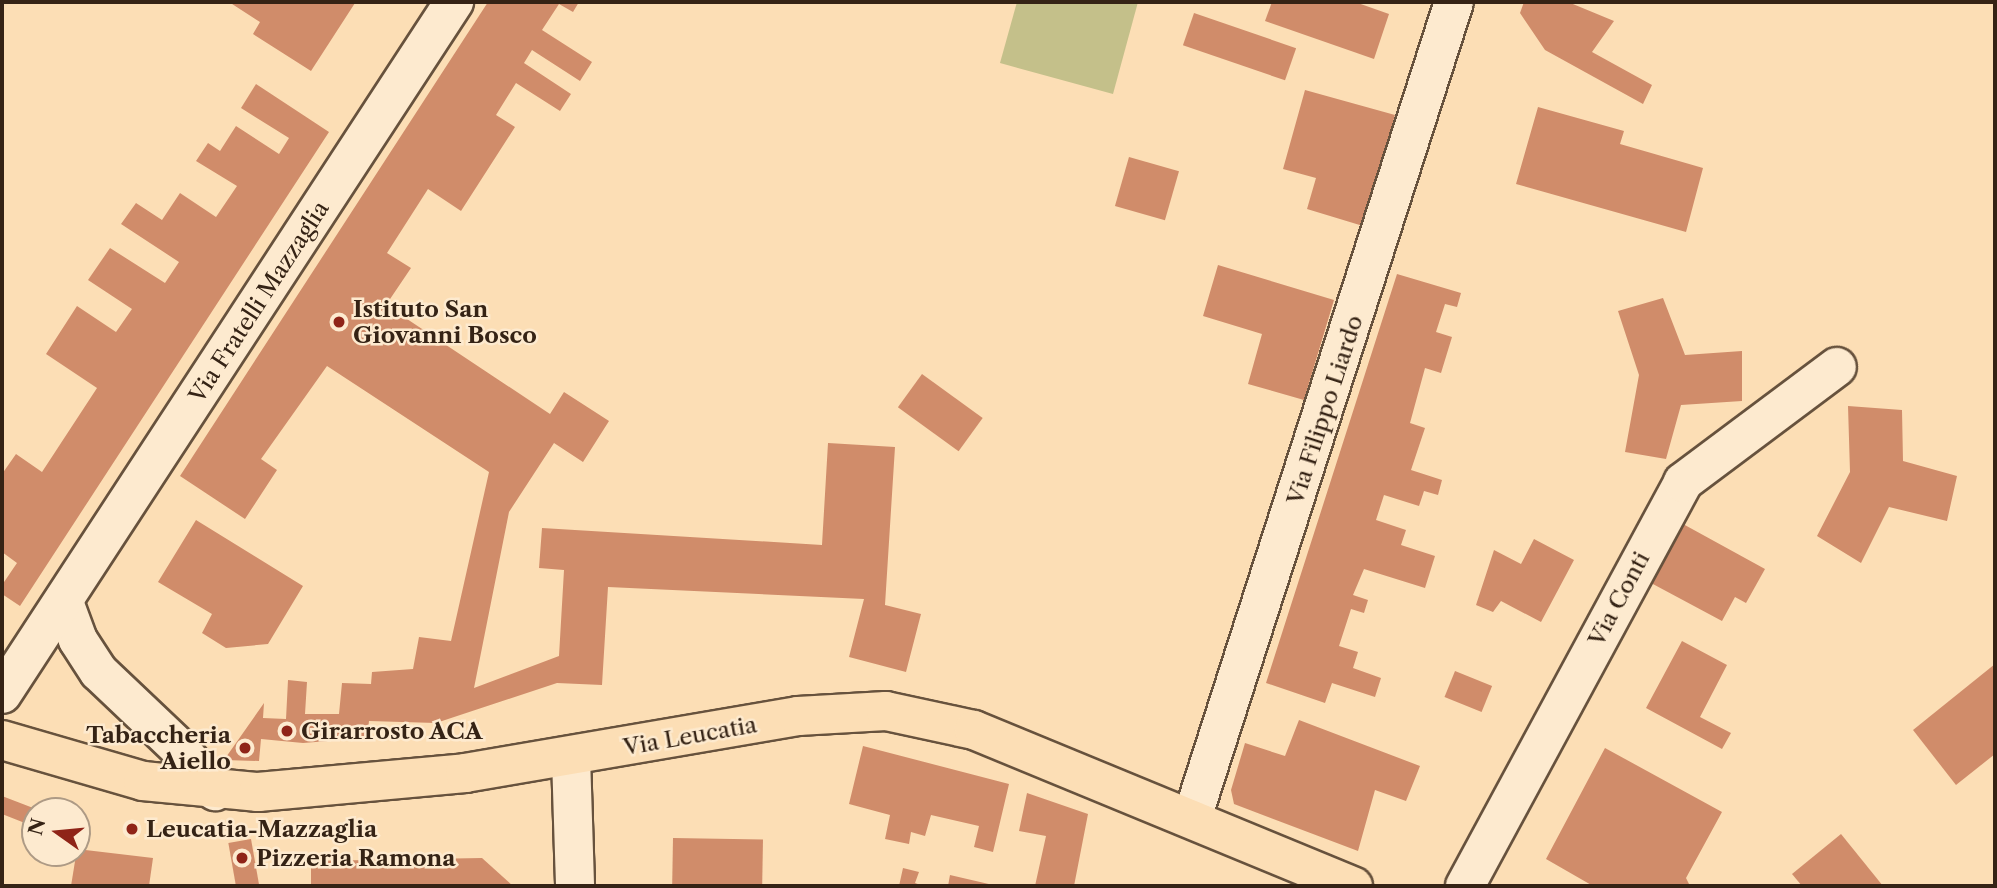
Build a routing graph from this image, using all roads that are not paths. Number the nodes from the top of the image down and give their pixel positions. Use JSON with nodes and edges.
{"nodes":[{"id":1,"x":454,"y":2,"type":"edge"},
{"id":2,"x":1454,"y":2,"type":"edge"},
{"id":3,"x":1837,"y":367,"type":"dead end"},
{"id":4,"x":64,"y":602,"type":"junction"},
{"id":5,"x":2,"y":694,"type":"edge"},
{"id":6,"x":2,"y":740,"type":"edge"},
{"id":7,"x":571,"y":757,"type":"junction"},
{"id":8,"x":215,"y":791,"type":"junction"},
{"id":9,"x":1192,"y":818,"type":"junction"},
{"id":10,"x":575,"y":886,"type":"edge"},
{"id":11,"x":1353,"y":886,"type":"edge"},
{"id":12,"x":1465,"y":886,"type":"edge"}],
"edges":[{"from":1,"to":4,"type":"street","name":"Via Fratelli Mazzaglia"},
{"from":2,"to":9,"type":"street","name":"Via Filippo Liardo"},
{"from":3,"to":12,"type":"street","name":"Via Conti"},
{"from":4,"to":5,"type":"street","name":"Via Fratelli Mazzaglia"},
{"from":4,"to":8,"type":"street"},
{"from":6,"to":8,"type":"main road","name":"Via Leucatia"},
{"from":7,"to":8,"type":"main road","name":"Via Leucatia"},
{"from":7,"to":9,"type":"main road","name":"Via Leucatia"},
{"from":7,"to":10,"type":"street"},
{"from":9,"to":11,"type":"main road","name":"Via Leucatia"}]}
